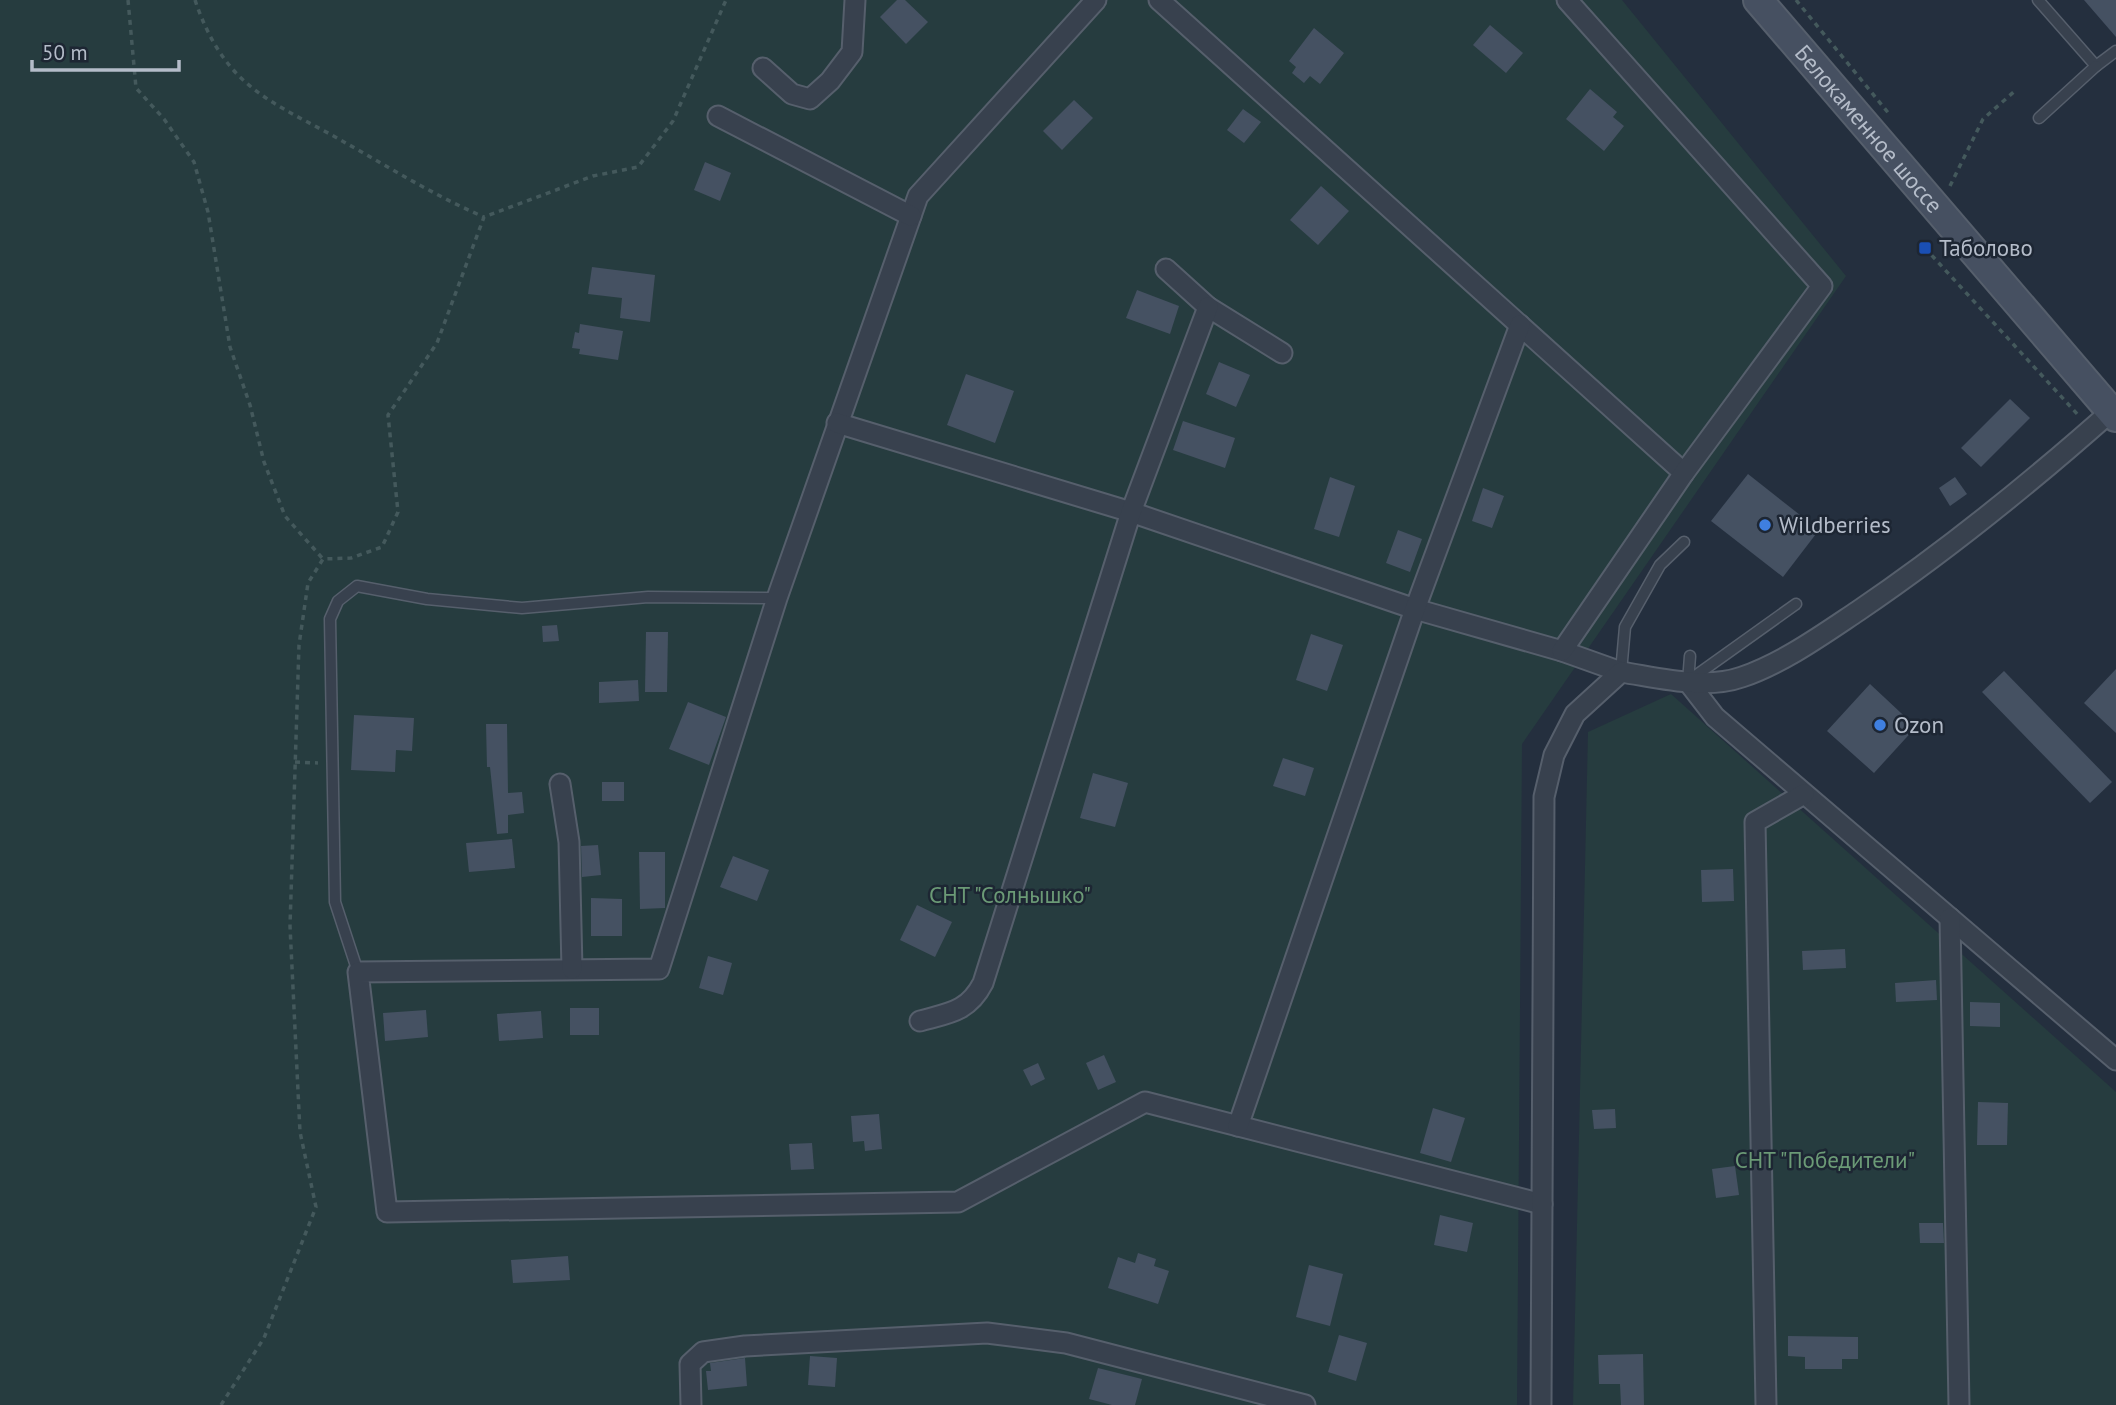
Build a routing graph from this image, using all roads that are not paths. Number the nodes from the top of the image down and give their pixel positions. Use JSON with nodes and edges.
{"nodes":[{"id":1,"x":855,"y":0,"type":"edge"},
{"id":2,"x":1096,"y":0,"type":"edge"},
{"id":3,"x":1159,"y":0,"type":"edge"},
{"id":4,"x":1567,"y":0,"type":"edge"},
{"id":5,"x":1758,"y":0,"type":"edge"},
{"id":6,"x":2038,"y":0,"type":"edge"},
{"id":7,"x":2116,"y":51,"type":"edge"},
{"id":8,"x":2096,"y":66,"type":"junction"},
{"id":9,"x":763,"y":68,"type":"dead end"},
{"id":10,"x":718,"y":116,"type":"dead end"},
{"id":11,"x":2039,"y":118,"type":"dead end"},
{"id":12,"x":911,"y":216,"type":"junction"},
{"id":13,"x":1166,"y":269,"type":"dead end"},
{"id":14,"x":1208,"y":307,"type":"junction"},
{"id":15,"x":1520,"y":325,"type":"junction"},
{"id":16,"x":1282,"y":353,"type":"dead end"},
{"id":17,"x":2114,"y":412,"type":"edge"},
{"id":18,"x":837,"y":423,"type":"junction"},
{"id":19,"x":1684,"y":472,"type":"junction"},
{"id":20,"x":1131,"y":512,"type":"junction"},
{"id":21,"x":1684,"y":542,"type":"dead end"},
{"id":22,"x":777,"y":598,"type":"junction"},
{"id":23,"x":1796,"y":604,"type":"dead end"},
{"id":24,"x":1415,"y":609,"type":"junction"},
{"id":25,"x":1562,"y":652,"type":"junction"},
{"id":26,"x":1690,"y":656,"type":"dead end"},
{"id":27,"x":1621,"y":672,"type":"junction"},
{"id":28,"x":1688,"y":682,"type":"junction"},
{"id":29,"x":560,"y":784,"type":"dead end"},
{"id":30,"x":1804,"y":794,"type":"junction"},
{"id":31,"x":1950,"y":918,"type":"junction"},
{"id":32,"x":572,"y":969,"type":"junction"},
{"id":33,"x":358,"y":972,"type":"junction"},
{"id":34,"x":920,"y":1021,"type":"dead end"},
{"id":35,"x":2116,"y":1060,"type":"edge"},
{"id":36,"x":1238,"y":1126,"type":"junction"},
{"id":37,"x":1542,"y":1204,"type":"junction"},
{"id":38,"x":691,"y":1405,"type":"edge"},
{"id":39,"x":1306,"y":1405,"type":"edge"},
{"id":40,"x":1541,"y":1405,"type":"edge"},
{"id":41,"x":1766,"y":1405,"type":"edge"},
{"id":42,"x":1959,"y":1405,"type":"edge"}],
"edges":[{"from":1,"to":9,"type":"street"},
{"from":2,"to":12,"type":"street"},
{"from":3,"to":15,"type":"street"},
{"from":4,"to":19,"type":"street"},
{"from":5,"to":17,"type":"main road","name":"Белокаменное шоссе"},
{"from":6,"to":8,"type":"lane"},
{"from":7,"to":8,"type":"lane"},
{"from":8,"to":11,"type":"lane"},
{"from":10,"to":12,"type":"street"},
{"from":12,"to":18,"type":"street"},
{"from":13,"to":14,"type":"street"},
{"from":14,"to":16,"type":"street"},
{"from":14,"to":20,"type":"street"},
{"from":15,"to":19,"type":"street"},
{"from":15,"to":24,"type":"street"},
{"from":17,"to":28,"type":"street"},
{"from":18,"to":20,"type":"street"},
{"from":18,"to":22,"type":"street"},
{"from":19,"to":25,"type":"street"},
{"from":20,"to":24,"type":"street"},
{"from":20,"to":34,"type":"street"},
{"from":21,"to":27,"type":"lane"},
{"from":22,"to":32,"type":"street"},
{"from":22,"to":33,"type":"lane"},
{"from":23,"to":28,"type":"lane"},
{"from":24,"to":25,"type":"street"},
{"from":24,"to":36,"type":"street"},
{"from":25,"to":27,"type":"street"},
{"from":26,"to":28,"type":"lane"},
{"from":27,"to":28,"type":"street"},
{"from":27,"to":37,"type":"street"},
{"from":28,"to":30,"type":"street"},
{"from":29,"to":32,"type":"street"},
{"from":30,"to":31,"type":"street"},
{"from":30,"to":41,"type":"street"},
{"from":31,"to":35,"type":"street"},
{"from":31,"to":42,"type":"street"},
{"from":32,"to":33,"type":"street"},
{"from":33,"to":36,"type":"street"},
{"from":36,"to":37,"type":"street"},
{"from":37,"to":40,"type":"street"},
{"from":38,"to":39,"type":"street"}]}
